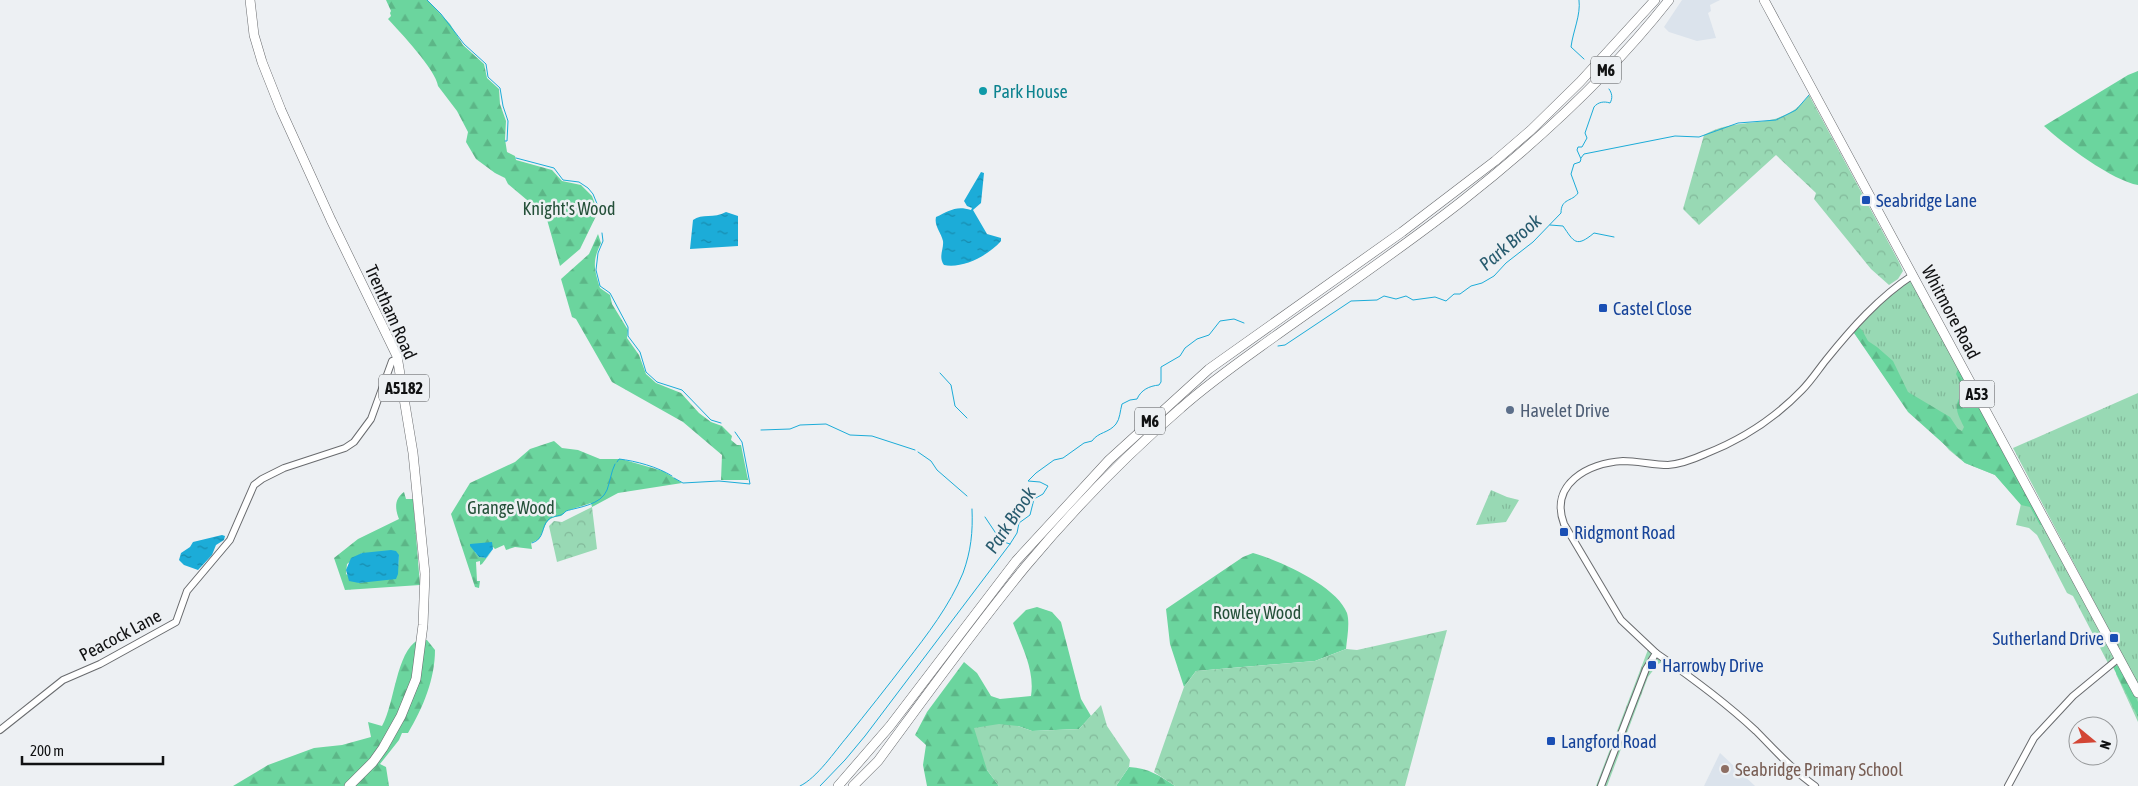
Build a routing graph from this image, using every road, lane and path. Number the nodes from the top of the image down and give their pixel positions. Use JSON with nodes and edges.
{"nodes":[{"id":1,"x":250,"y":0,"type":"edge"},
{"id":2,"x":1655,"y":0,"type":"edge"},
{"id":3,"x":1669,"y":0,"type":"edge"},
{"id":4,"x":1764,"y":0,"type":"edge"},
{"id":5,"x":1913,"y":275,"type":"junction"},
{"id":6,"x":397,"y":359,"type":"junction"},
{"id":7,"x":1656,"y":653,"type":"junction"},
{"id":8,"x":2119,"y":658,"type":"junction"},
{"id":9,"x":2138,"y":693,"type":"edge"},
{"id":10,"x":0,"y":730,"type":"edge"},
{"id":11,"x":349,"y":786,"type":"edge"},
{"id":12,"x":838,"y":786,"type":"edge"},
{"id":13,"x":853,"y":786,"type":"edge"},
{"id":14,"x":1601,"y":786,"type":"edge"},
{"id":15,"x":1815,"y":786,"type":"edge"},
{"id":16,"x":2008,"y":786,"type":"edge"}],
"edges":[{"from":1,"to":6,"type":"highway","name":"Trentham Road","number":"A5182"},
{"from":2,"to":12,"type":"highway","number":"M6"},
{"from":3,"to":13,"type":"highway","number":"M6"},
{"from":4,"to":5,"type":"highway","name":"Whitmore Road","number":"A53"},
{"from":5,"to":7,"type":"street"},
{"from":5,"to":8,"type":"highway","name":"Whitmore Road","number":"A53"},
{"from":6,"to":10,"type":"street","name":"Peacock Lane"},
{"from":6,"to":11,"type":"highway","name":"Trentham Road","number":"A5182"},
{"from":7,"to":14,"type":"street"},
{"from":7,"to":15,"type":"street"},
{"from":8,"to":9,"type":"highway","name":"Whitmore Road","number":"A53"},
{"from":8,"to":16,"type":"street"}]}
